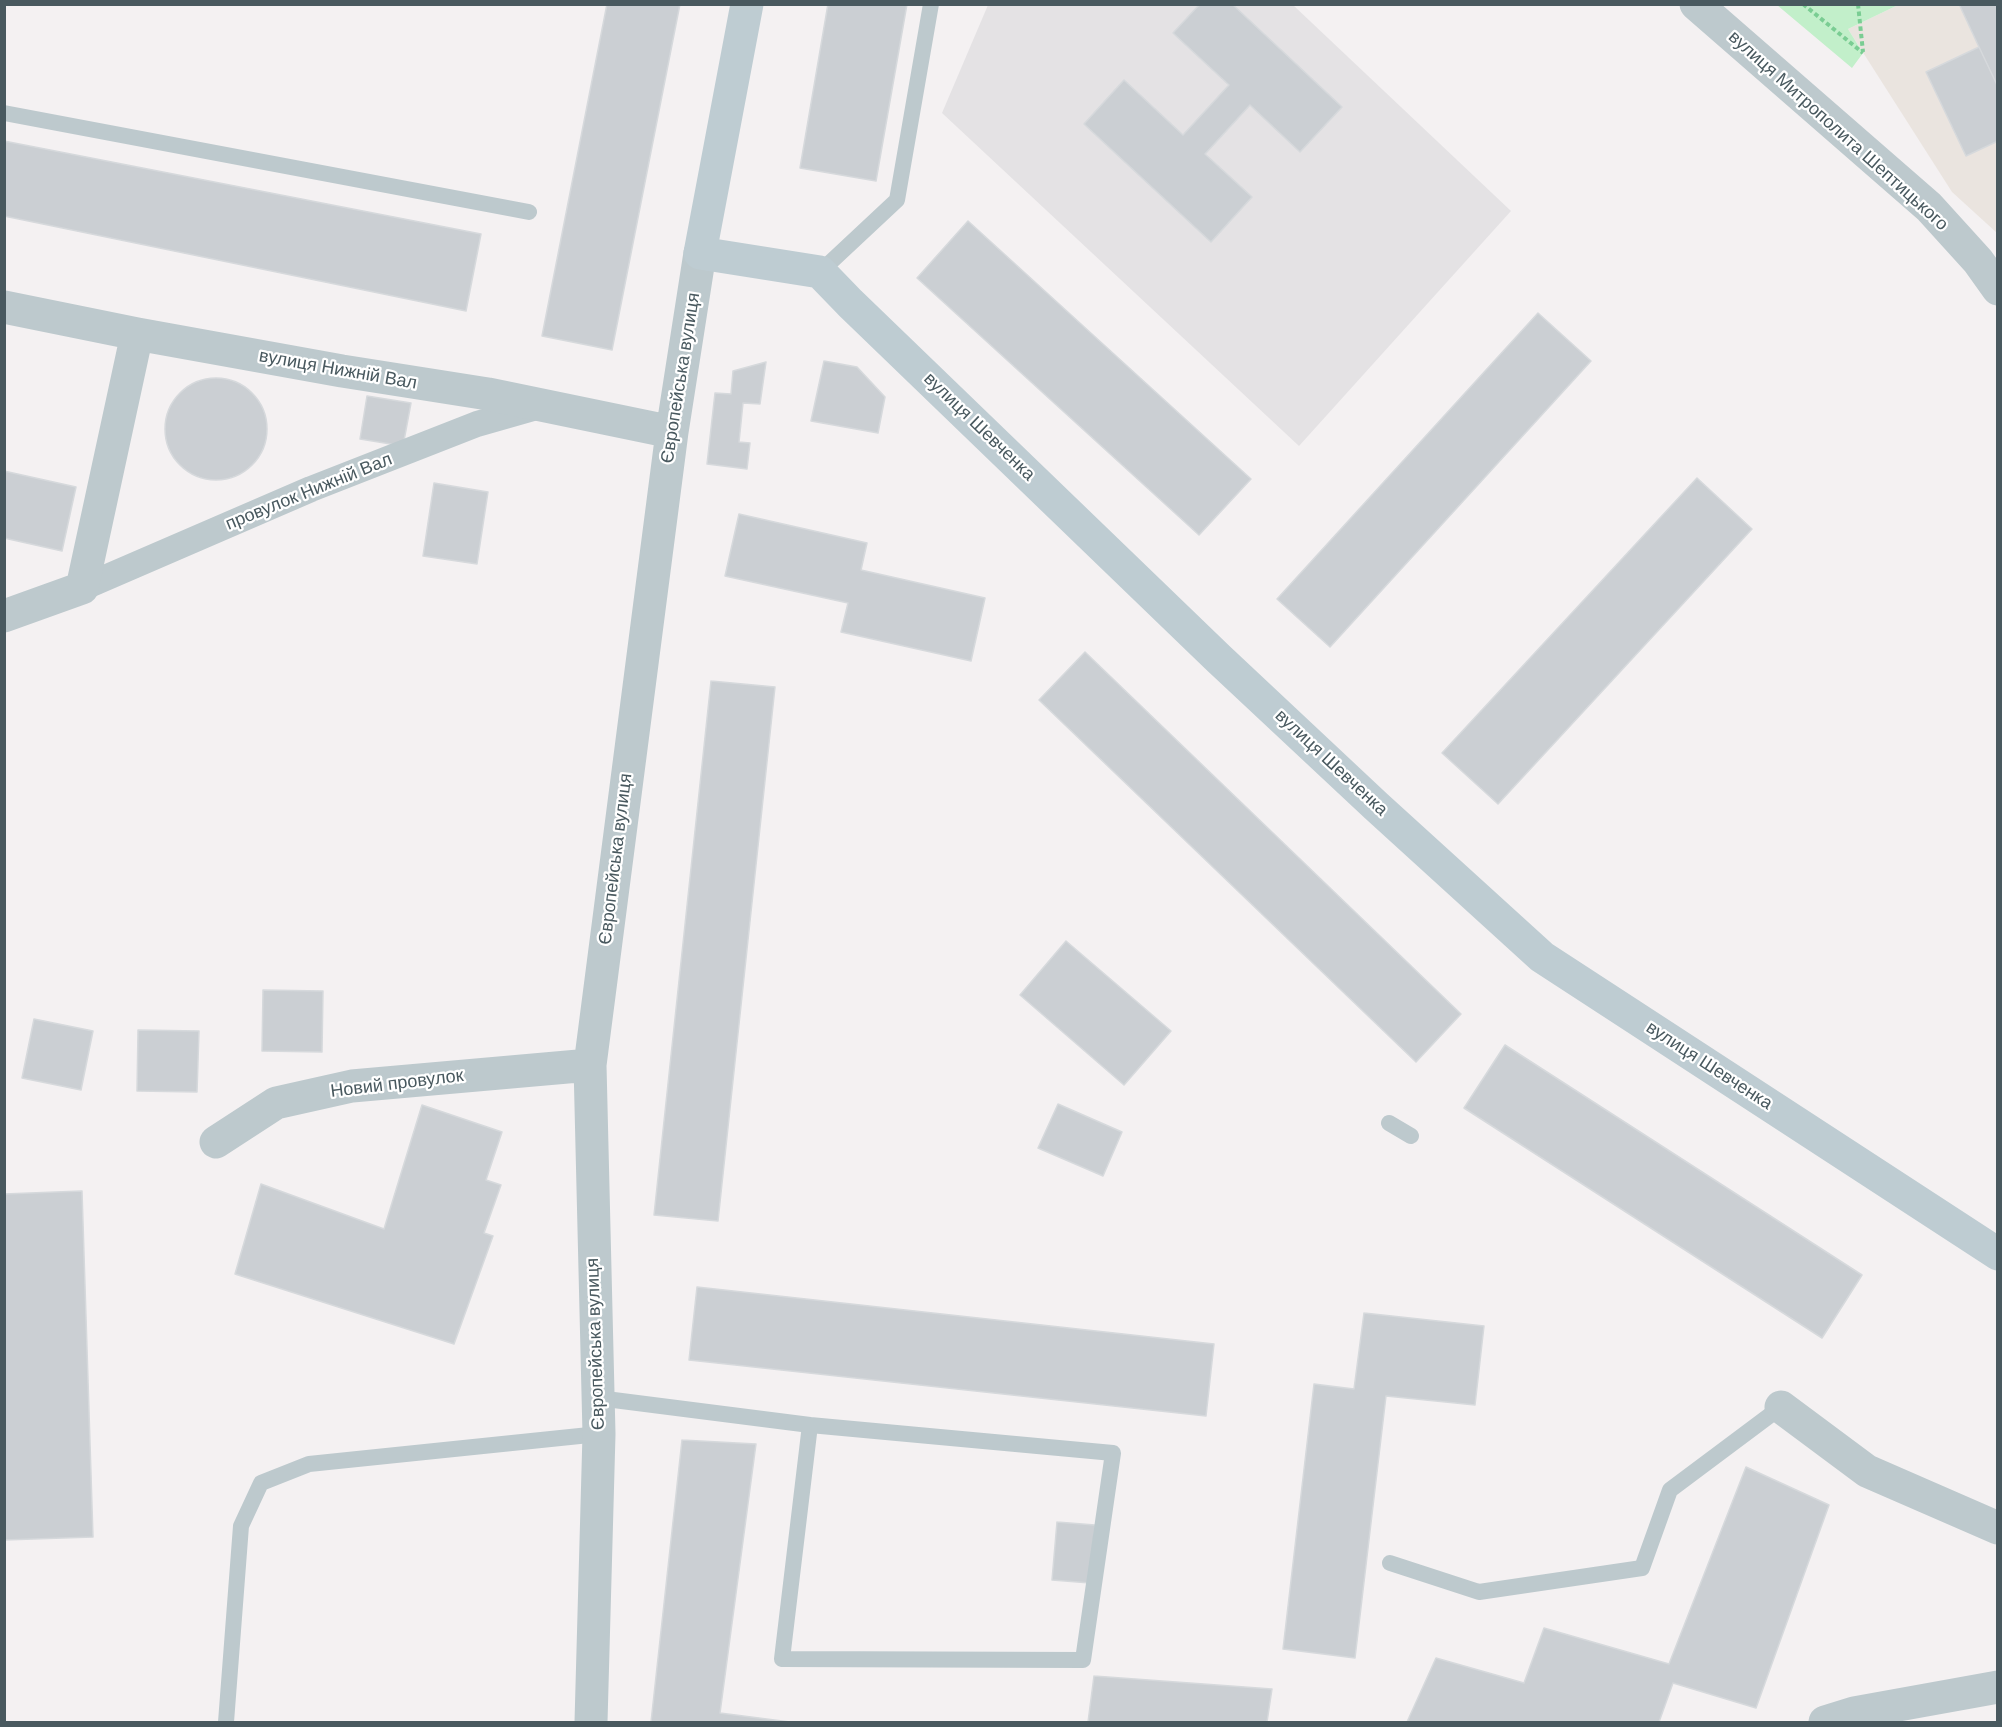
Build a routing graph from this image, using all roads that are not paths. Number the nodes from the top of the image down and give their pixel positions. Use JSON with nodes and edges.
{"nodes":[{"id":1,"x":747,"y":4,"type":"edge"},
{"id":2,"x":931,"y":4,"type":"edge"},
{"id":3,"x":1696,"y":4,"type":"edge"},
{"id":4,"x":4,"y":112,"type":"edge"},
{"id":5,"x":529,"y":212,"type":"dead end"},
{"id":6,"x":700,"y":253,"type":"junction"},
{"id":7,"x":1988,"y":266,"type":"edge"},
{"id":8,"x":820,"y":272,"type":"junction"},
{"id":9,"x":1998,"y":289,"type":"edge"},
{"id":10,"x":4,"y":307,"type":"edge"},
{"id":11,"x":137,"y":334,"type":"junction"},
{"id":12,"x":540,"y":406,"type":"junction"},
{"id":13,"x":672,"y":432,"type":"junction"},
{"id":14,"x":82,"y":588,"type":"junction"},
{"id":15,"x":4,"y":616,"type":"edge"},
{"id":16,"x":590,"y":1065,"type":"junction"},
{"id":17,"x":1389,"y":1123,"type":"dead end"},
{"id":18,"x":1411,"y":1136,"type":"dead end"},
{"id":19,"x":216,"y":1142,"type":"dead end"},
{"id":20,"x":1998,"y":1254,"type":"edge"},
{"id":21,"x":598,"y":1398,"type":"junction"},
{"id":22,"x":1781,"y":1407,"type":"joint"},
{"id":23,"x":810,"y":1425,"type":"junction"},
{"id":24,"x":599,"y":1434,"type":"junction"},
{"id":25,"x":1998,"y":1528,"type":"edge"},
{"id":26,"x":1390,"y":1563,"type":"dead end"},
{"id":27,"x":1998,"y":1687,"type":"edge"},
{"id":28,"x":226,"y":1722,"type":"edge"},
{"id":29,"x":591,"y":1722,"type":"edge"},
{"id":30,"x":1826,"y":1722,"type":"edge"}],
"edges":[{"from":1,"to":6,"type":"main road","name":"Європейська вулиця"},
{"from":2,"to":8,"type":"lane"},
{"from":3,"to":7,"type":"street","name":"вулиця Митрополита Шептицького"},
{"from":4,"to":5,"type":"lane"},
{"from":6,"to":8,"type":"main road"},
{"from":6,"to":13,"type":"street","name":"Європейська вулиця"},
{"from":7,"to":9,"type":"street","name":"вулиця Митрополита Шептицького"},
{"from":8,"to":20,"type":"main road","name":"вулиця Шевченка"},
{"from":10,"to":11,"type":"street","name":"вулиця Нижній Вал"},
{"from":11,"to":12,"type":"street","name":"вулиця Нижній Вал"},
{"from":11,"to":14,"type":"street"},
{"from":12,"to":13,"type":"street","name":"вулиця Нижній Вал"},
{"from":12,"to":14,"type":"street","name":"провулок Нижній Вал"},
{"from":13,"to":16,"type":"street","name":"Європейська вулиця"},
{"from":14,"to":15,"type":"street","name":"провулок Нижній Вал"},
{"from":16,"to":19,"type":"street","name":"Новий провулок"},
{"from":16,"to":21,"type":"street","name":"Європейська вулиця"},
{"from":17,"to":18,"type":"lane"},
{"from":21,"to":23,"type":"lane"},
{"from":21,"to":24,"type":"street","name":"Європейська вулиця"},
{"from":22,"to":25,"type":"street"},
{"from":22,"to":26,"type":"lane"},
{"from":23,"to":23,"type":"lane"},
{"from":24,"to":28,"type":"lane"},
{"from":24,"to":29,"type":"street","name":"Європейська вулиця"},
{"from":27,"to":30,"type":"street"}]}
